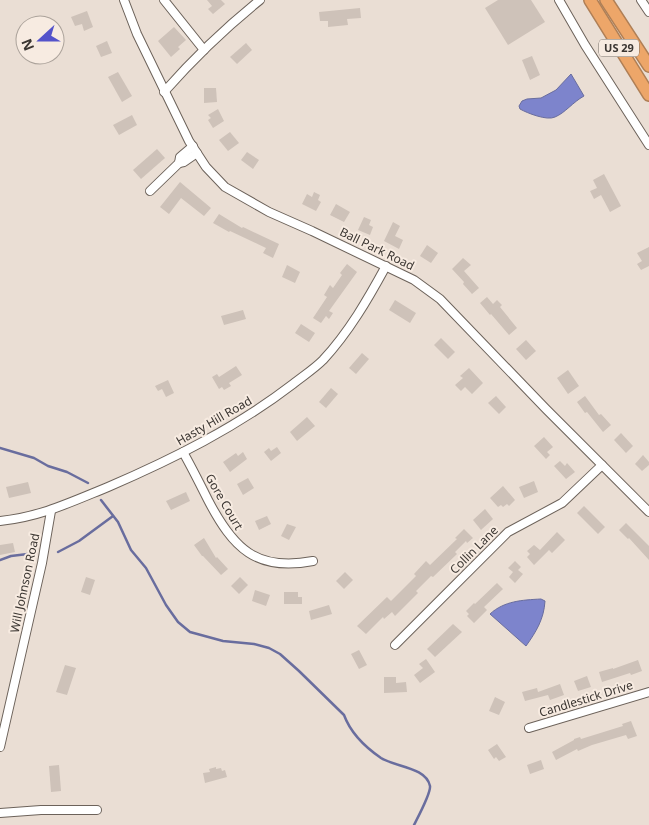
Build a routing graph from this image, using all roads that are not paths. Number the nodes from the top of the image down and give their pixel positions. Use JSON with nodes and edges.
{"nodes":[{"id":1,"x":124,"y":0,"type":"edge"},
{"id":2,"x":164,"y":0,"type":"edge"},
{"id":3,"x":260,"y":0,"type":"edge"},
{"id":4,"x":559,"y":0,"type":"edge"},
{"id":5,"x":590,"y":0,"type":"edge"},
{"id":6,"x":606,"y":0,"type":"edge"},
{"id":7,"x":641,"y":0,"type":"edge"},
{"id":8,"x":649,"y":12,"type":"edge"},
{"id":9,"x":204,"y":50,"type":"junction"},
{"id":10,"x":649,"y":66,"type":"edge"},
{"id":11,"x":164,"y":92,"type":"junction"},
{"id":12,"x":649,"y":95,"type":"edge"},
{"id":13,"x":649,"y":145,"type":"edge"},
{"id":14,"x":195,"y":149,"type":"junction"},
{"id":15,"x":150,"y":191,"type":"dead end"},
{"id":16,"x":386,"y":266,"type":"junction"},
{"id":17,"x":183,"y":452,"type":"junction"},
{"id":18,"x":602,"y":465,"type":"junction"},
{"id":19,"x":51,"y":511,"type":"junction"},
{"id":20,"x":649,"y":512,"type":"edge"},
{"id":21,"x":0,"y":521,"type":"edge"},
{"id":22,"x":313,"y":561,"type":"dead end"},
{"id":23,"x":395,"y":645,"type":"dead end"},
{"id":24,"x":649,"y":692,"type":"edge"},
{"id":25,"x":529,"y":728,"type":"dead end"},
{"id":26,"x":0,"y":747,"type":"edge"},
{"id":27,"x":97,"y":810,"type":"dead end"},
{"id":28,"x":0,"y":813,"type":"edge"}],
"edges":[{"from":1,"to":11,"type":"street","name":"Ball Park Road"},
{"from":2,"to":9,"type":"street"},
{"from":3,"to":9,"type":"street"},
{"from":4,"to":13,"type":"street"},
{"from":5,"to":12,"type":"highway","number":"US 29"},
{"from":6,"to":10,"type":"highway","number":"US 29"},
{"from":7,"to":8,"type":"street"},
{"from":9,"to":11,"type":"street"},
{"from":11,"to":14,"type":"street","name":"Ball Park Road"},
{"from":14,"to":15,"type":"street"},
{"from":14,"to":16,"type":"street","name":"Ball Park Road"},
{"from":16,"to":17,"type":"street","name":"Hasty Hill Road"},
{"from":16,"to":18,"type":"street","name":"Ball Park Road"},
{"from":17,"to":19,"type":"street","name":"Hasty Hill Road"},
{"from":17,"to":22,"type":"street","name":"Gore Court"},
{"from":18,"to":20,"type":"street","name":"Ball Park Road"},
{"from":18,"to":23,"type":"street","name":"Collin Lane"},
{"from":19,"to":21,"type":"street","name":"Hasty Hill Road"},
{"from":19,"to":26,"type":"street","name":"Will Johnson Road"},
{"from":24,"to":25,"type":"street","name":"Candlestick Drive"},
{"from":27,"to":28,"type":"street"}]}
